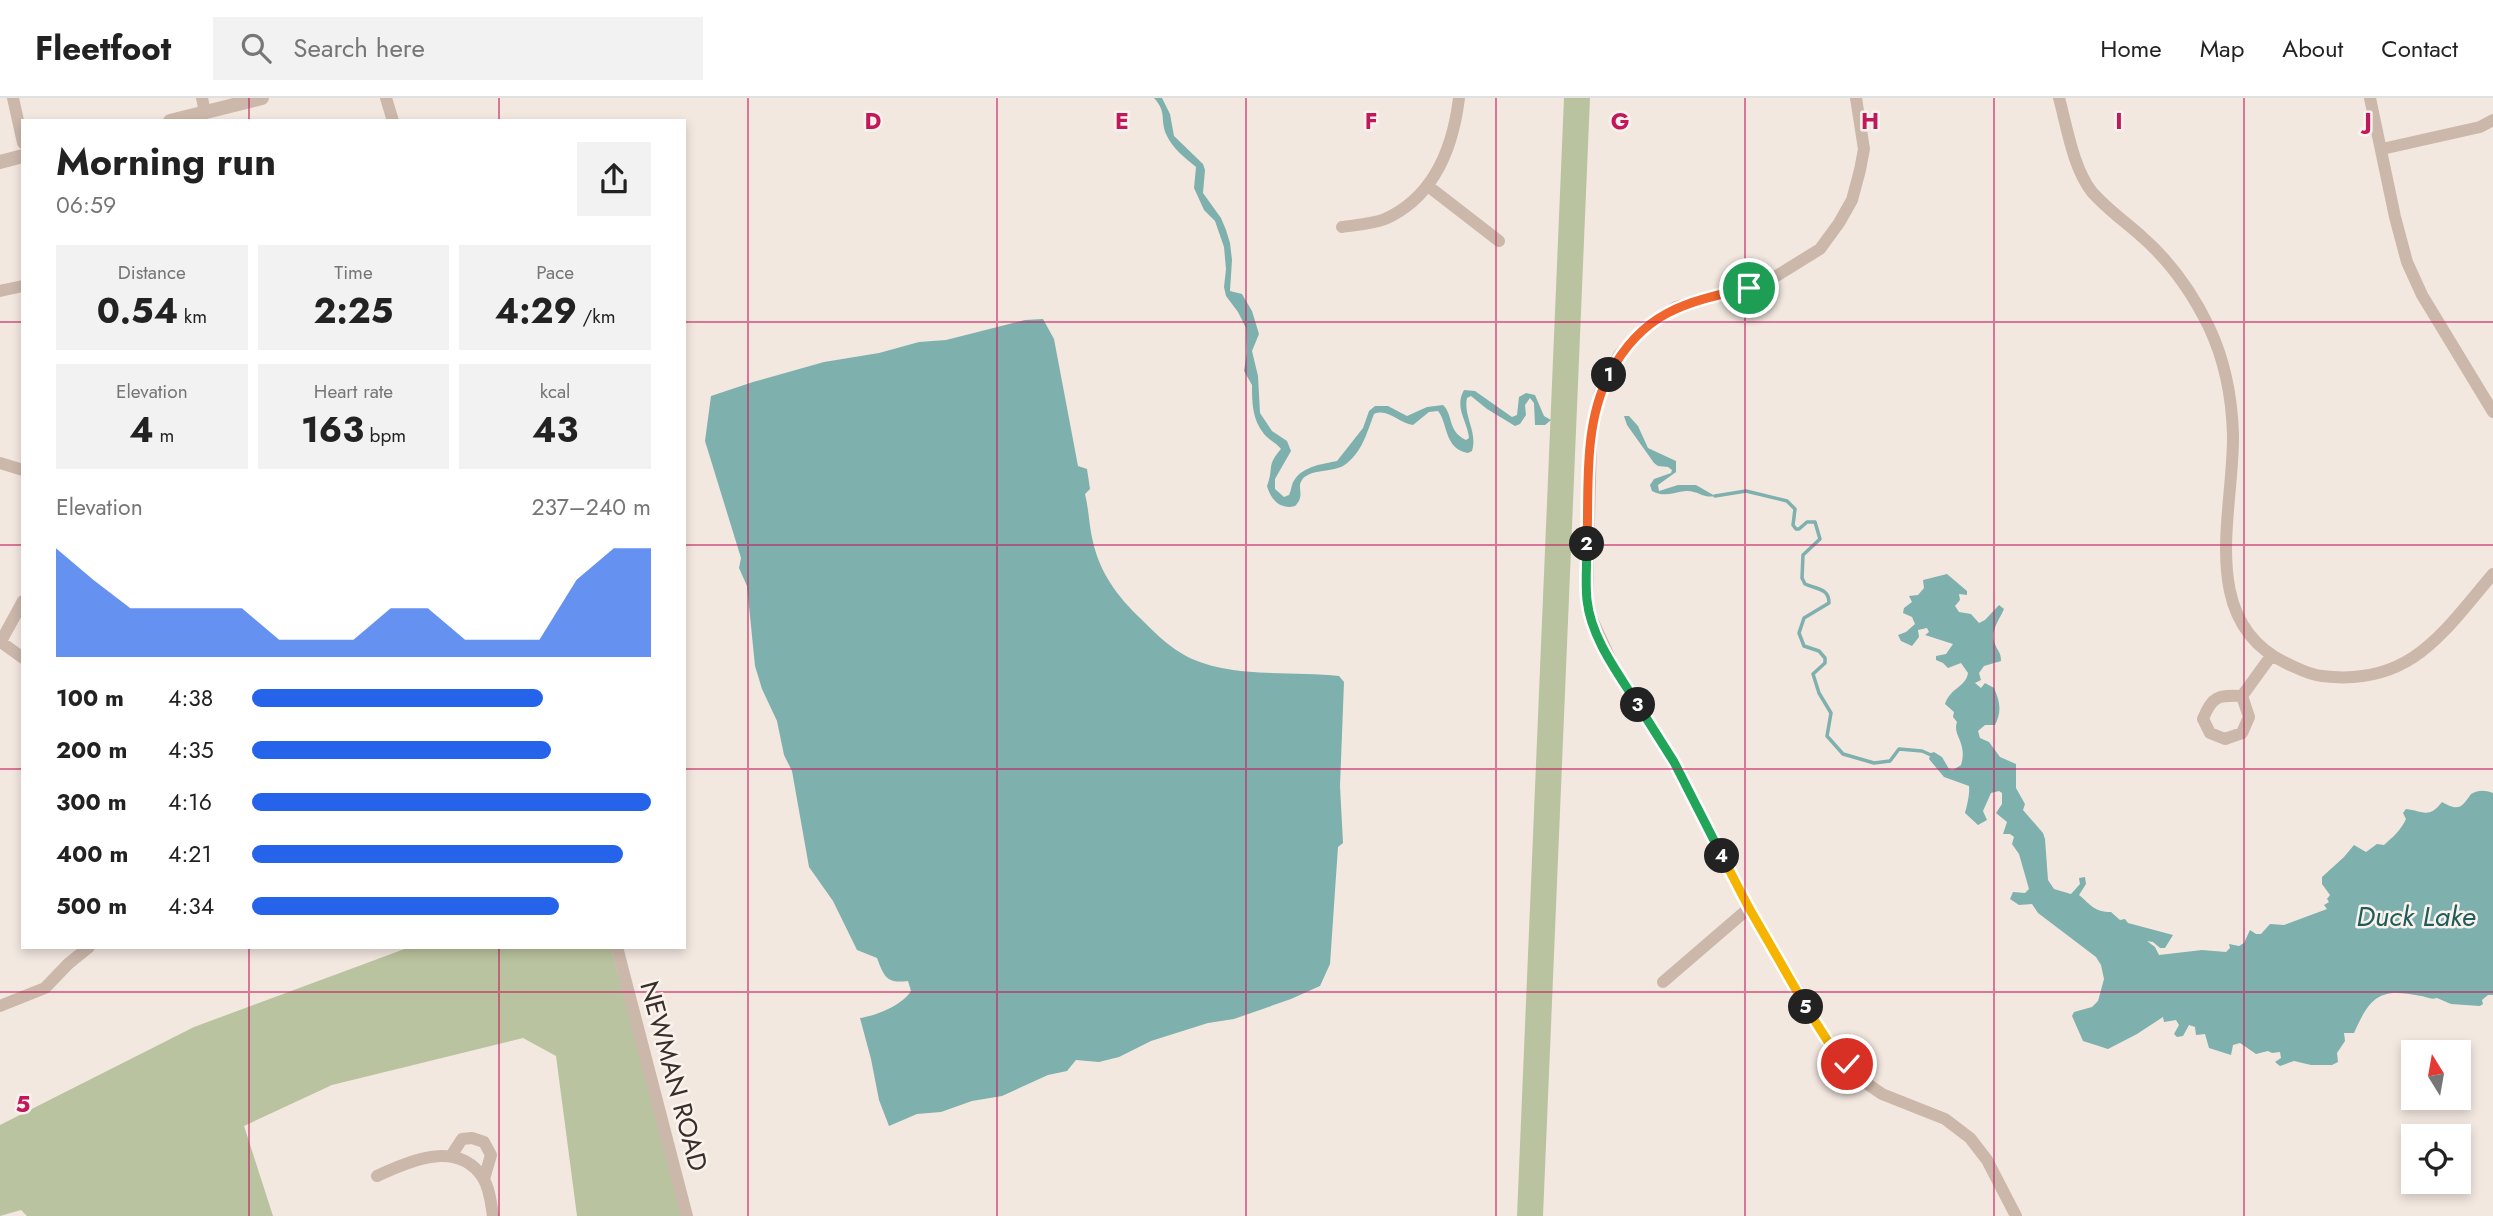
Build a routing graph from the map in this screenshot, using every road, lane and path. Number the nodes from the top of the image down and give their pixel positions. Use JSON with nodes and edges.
{"nodes":[{"id":1,"x":13,"y":98,"type":"edge"},
{"id":2,"x":262,"y":98,"type":"edge"},
{"id":3,"x":386,"y":98,"type":"edge"},
{"id":4,"x":1460,"y":98,"type":"edge"},
{"id":5,"x":1856,"y":98,"type":"edge"},
{"id":6,"x":2059,"y":98,"type":"edge"},
{"id":7,"x":2370,"y":98,"type":"edge"},
{"id":8,"x":203,"y":105,"type":"edge"},
{"id":9,"x":174,"y":119,"type":"edge"},
{"id":10,"x":392,"y":119,"type":"edge"},
{"id":11,"x":2493,"y":120,"type":"edge"},
{"id":12,"x":21,"y":134,"type":"edge"},
{"id":13,"x":2382,"y":149,"type":"junction"},
{"id":14,"x":21,"y":157,"type":"edge"},
{"id":15,"x":0,"y":162,"type":"edge"},
{"id":16,"x":1428,"y":186,"type":"junction"},
{"id":17,"x":1342,"y":228,"type":"dead end"},
{"id":18,"x":1499,"y":241,"type":"dead end"},
{"id":19,"x":21,"y":286,"type":"edge"},
{"id":20,"x":0,"y":291,"type":"edge"},
{"id":21,"x":2493,"y":412,"type":"edge"},
{"id":22,"x":0,"y":463,"type":"edge"},
{"id":23,"x":21,"y":469,"type":"edge"},
{"id":24,"x":2493,"y":574,"type":"edge"},
{"id":25,"x":21,"y":605,"type":"edge"},
{"id":26,"x":0,"y":642,"type":"edge"},
{"id":27,"x":2270,"y":656,"type":"junction"},
{"id":28,"x":21,"y":657,"type":"edge"},
{"id":29,"x":2242,"y":696,"type":"dead end"},
{"id":30,"x":1749,"y":908,"type":"junction"},
{"id":31,"x":87,"y":949,"type":"edge"},
{"id":32,"x":618,"y":949,"type":"edge"},
{"id":33,"x":1663,"y":982,"type":"dead end"},
{"id":34,"x":0,"y":1006,"type":"edge"},
{"id":35,"x":451,"y":1156,"type":"junction"},
{"id":36,"x":377,"y":1176,"type":"dead end"},
{"id":37,"x":484,"y":1179,"type":"junction"},
{"id":38,"x":493,"y":1216,"type":"edge"},
{"id":39,"x":687,"y":1216,"type":"edge"},
{"id":40,"x":2016,"y":1216,"type":"edge"}],
"edges":[{"from":1,"to":12,"type":"street"},
{"from":2,"to":8,"type":"street"},
{"from":3,"to":10,"type":"street"},
{"from":4,"to":16,"type":"street"},
{"from":5,"to":30,"type":"street"},
{"from":6,"to":27,"type":"street"},
{"from":7,"to":13,"type":"street"},
{"from":8,"to":9,"type":"street"},
{"from":11,"to":13,"type":"street"},
{"from":13,"to":21,"type":"street"},
{"from":14,"to":15,"type":"street"},
{"from":16,"to":17,"type":"street"},
{"from":16,"to":18,"type":"street"},
{"from":19,"to":20,"type":"street"},
{"from":22,"to":23,"type":"street"},
{"from":24,"to":27,"type":"street"},
{"from":25,"to":26,"type":"street"},
{"from":26,"to":28,"type":"street"},
{"from":27,"to":29,"type":"street"},
{"from":30,"to":33,"type":"street"},
{"from":30,"to":40,"type":"street"},
{"from":31,"to":34,"type":"street"},
{"from":32,"to":39,"type":"street","name":"NEWMAN ROAD"},
{"from":35,"to":36,"type":"street"},
{"from":35,"to":37,"type":"street"},
{"from":35,"to":37,"type":"street"},
{"from":37,"to":38,"type":"street"}]}
